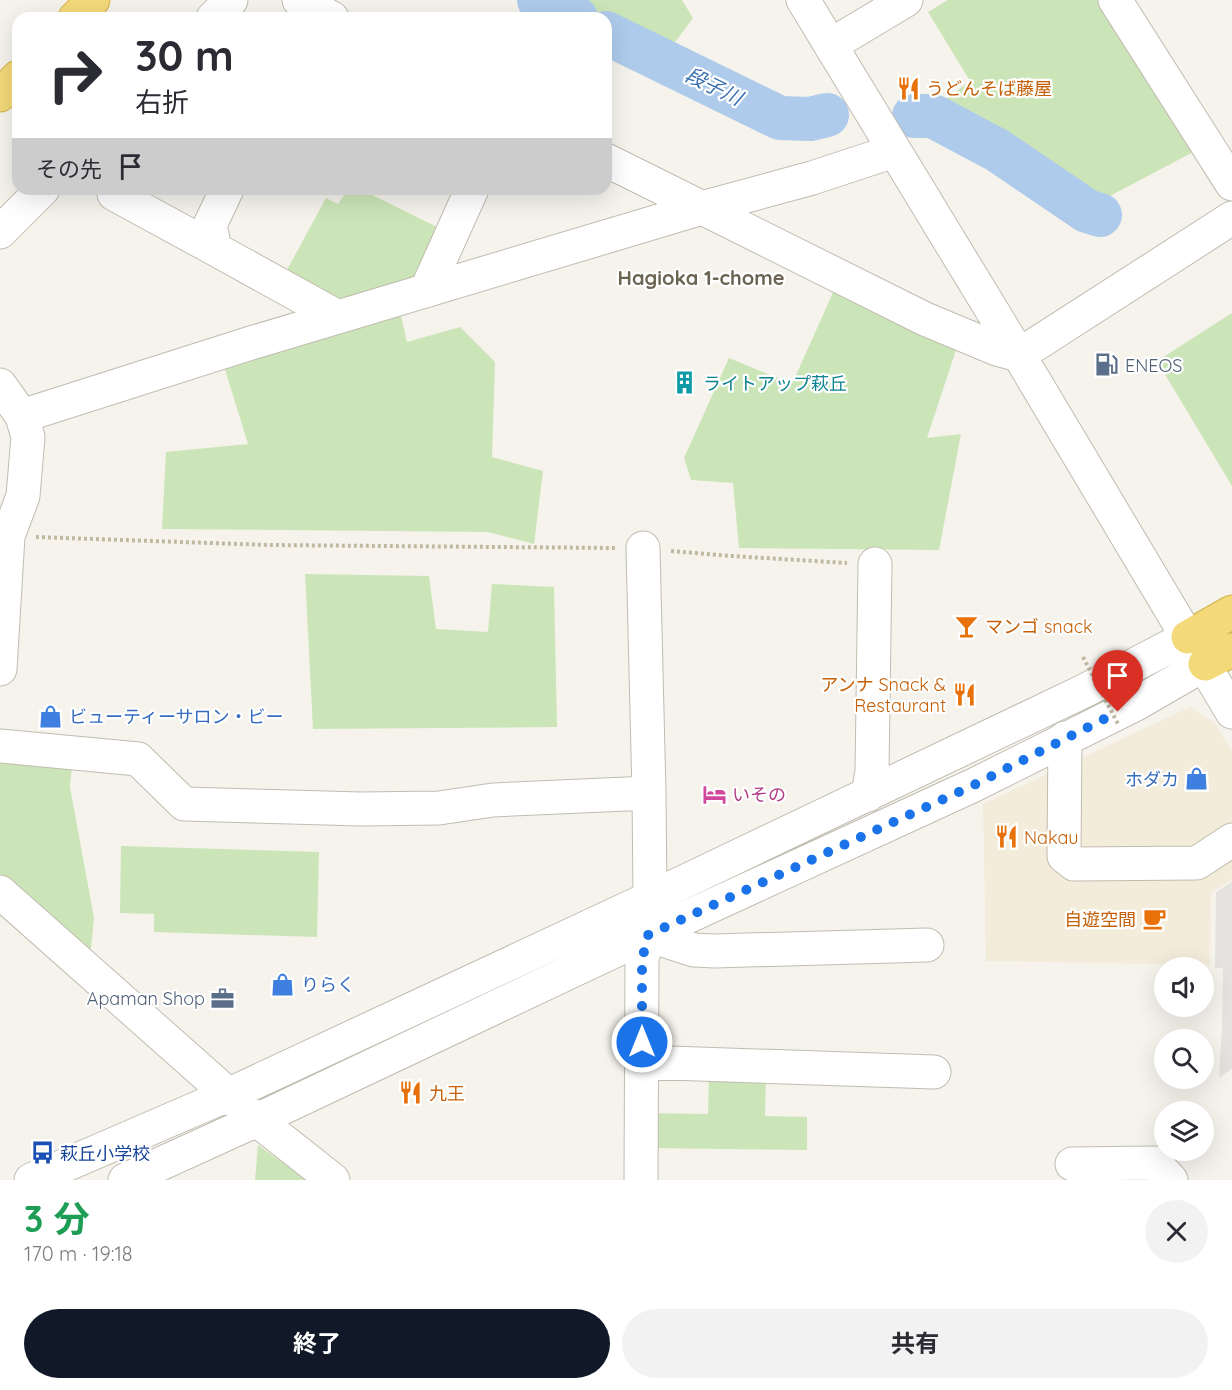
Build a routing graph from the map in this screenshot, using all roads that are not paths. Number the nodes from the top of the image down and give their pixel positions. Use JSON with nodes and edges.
{"nodes":[{"id":1,"x":93,"y":0,"type":"edge"},
{"id":2,"x":231,"y":0,"type":"edge"},
{"id":3,"x":803,"y":0,"type":"edge"},
{"id":4,"x":906,"y":0,"type":"edge"},
{"id":5,"x":1115,"y":0,"type":"edge"},
{"id":6,"x":81,"y":12,"type":"edge"},
{"id":7,"x":219,"y":12,"type":"edge"},
{"id":8,"x":831,"y":45,"type":"junction"},
{"id":9,"x":894,"y":151,"type":"junction"},
{"id":10,"x":612,"y":163,"type":"edge"},
{"id":11,"x":1232,"y":184,"type":"edge"},
{"id":12,"x":38,"y":195,"type":"edge"},
{"id":13,"x":116,"y":195,"type":"edge"},
{"id":14,"x":224,"y":195,"type":"edge"},
{"id":15,"x":469,"y":195,"type":"edge"},
{"id":16,"x":702,"y":208,"type":"junction"},
{"id":17,"x":1232,"y":218,"type":"edge"},
{"id":18,"x":0,"y":232,"type":"edge"},
{"id":19,"x":215,"y":249,"type":"junction"},
{"id":20,"x":426,"y":291,"type":"junction"},
{"id":21,"x":338,"y":317,"type":"junction"},
{"id":22,"x":1019,"y":355,"type":"junction"},
{"id":23,"x":0,"y":385,"type":"edge"},
{"id":24,"x":22,"y":416,"type":"junction"},
{"id":25,"x":10,"y":516,"type":"edge"},
{"id":26,"x":643,"y":548,"type":"road end"},
{"id":27,"x":875,"y":564,"type":"road end"},
{"id":28,"x":1232,"y":612,"type":"edge"},
{"id":29,"x":1208,"y":650,"type":"edge"},
{"id":30,"x":0,"y":669,"type":"edge"},
{"id":31,"x":1232,"y":712,"type":"edge"},
{"id":32,"x":1065,"y":738,"type":"junction"},
{"id":33,"x":0,"y":746,"type":"edge"},
{"id":34,"x":649,"y":793,"type":"junction"},
{"id":35,"x":868,"y":795,"type":"junction"},
{"id":36,"x":1232,"y":840,"type":"edge"},
{"id":37,"x":0,"y":892,"type":"edge"},
{"id":38,"x":650,"y":898,"type":"junction"},
{"id":39,"x":648,"y":935,"type":"junction"},
{"id":40,"x":927,"y":945,"type":"dead end"},
{"id":41,"x":641,"y":1062,"type":"junction"},
{"id":42,"x":934,"y":1072,"type":"dead end"},
{"id":43,"x":230,"y":1094,"type":"junction"},
{"id":44,"x":257,"y":1120,"type":"junction"},
{"id":45,"x":1072,"y":1164,"type":"dead end"},
{"id":46,"x":31,"y":1180,"type":"edge"},
{"id":47,"x":125,"y":1180,"type":"edge"},
{"id":48,"x":333,"y":1180,"type":"edge"},
{"id":49,"x":641,"y":1180,"type":"edge"},
{"id":50,"x":1172,"y":1180,"type":"edge"}],
"edges":[{"from":1,"to":6,"type":"highway"},
{"from":2,"to":7,"type":"street"},
{"from":3,"to":8,"type":"street"},
{"from":4,"to":8,"type":"street"},
{"from":5,"to":11,"type":"street"},
{"from":8,"to":9,"type":"street"},
{"from":9,"to":16,"type":"street"},
{"from":9,"to":22,"type":"street"},
{"from":10,"to":16,"type":"street"},
{"from":12,"to":18,"type":"street"},
{"from":13,"to":19,"type":"street"},
{"from":14,"to":19,"type":"street"},
{"from":15,"to":20,"type":"street"},
{"from":16,"to":20,"type":"street"},
{"from":16,"to":22,"type":"street"},
{"from":17,"to":22,"type":"street"},
{"from":19,"to":21,"type":"street"},
{"from":20,"to":21,"type":"street"},
{"from":21,"to":24,"type":"street"},
{"from":22,"to":29,"type":"street"},
{"from":23,"to":24,"type":"street"},
{"from":24,"to":25,"type":"street"},
{"from":25,"to":30,"type":"street"},
{"from":26,"to":34,"type":"street"},
{"from":27,"to":35,"type":"street"},
{"from":28,"to":29,"type":"highway"},
{"from":29,"to":31,"type":"street"},
{"from":29,"to":32,"type":"street"},
{"from":29,"to":35,"type":"street"},
{"from":32,"to":36,"type":"street"},
{"from":32,"to":39,"type":"street"},
{"from":33,"to":34,"type":"street"},
{"from":34,"to":38,"type":"street"},
{"from":35,"to":38,"type":"street"},
{"from":37,"to":43,"type":"street"},
{"from":38,"to":43,"type":"street"},
{"from":39,"to":40,"type":"street"},
{"from":39,"to":41,"type":"street"},
{"from":39,"to":44,"type":"street"},
{"from":41,"to":42,"type":"street"},
{"from":41,"to":49,"type":"street"},
{"from":43,"to":44,"type":"street"},
{"from":43,"to":46,"type":"street"},
{"from":44,"to":47,"type":"street"},
{"from":44,"to":48,"type":"street"},
{"from":45,"to":50,"type":"street"}]}
